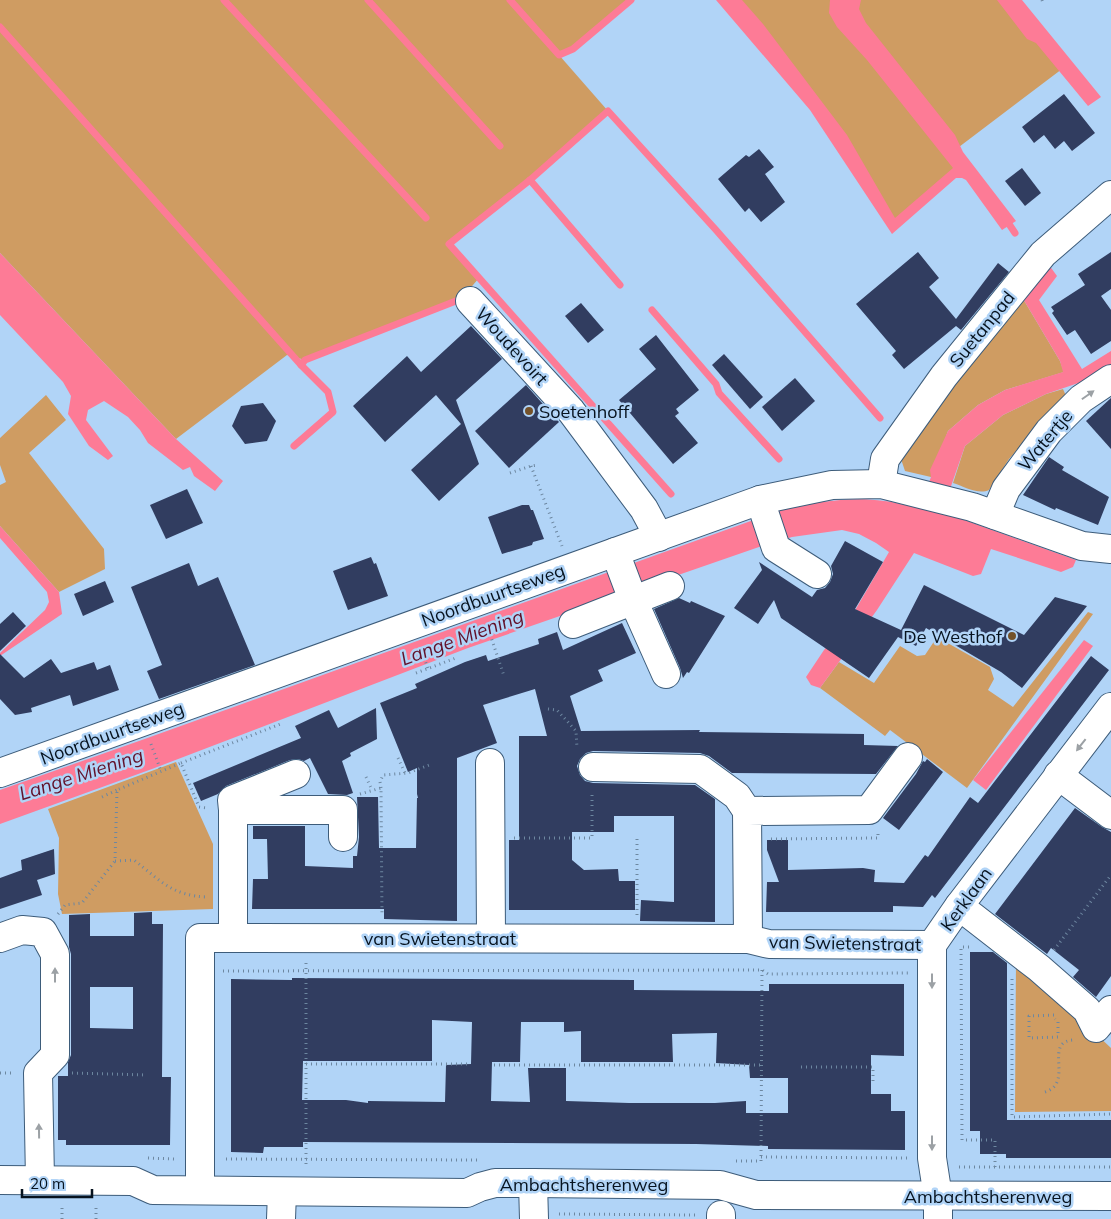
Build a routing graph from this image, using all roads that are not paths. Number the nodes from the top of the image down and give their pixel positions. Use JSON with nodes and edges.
{"nodes":[{"id":1,"x":1111,"y":195,"type":"edge"},
{"id":2,"x":470,"y":301,"type":"dead end"},
{"id":3,"x":1111,"y":379,"type":"edge"},
{"id":4,"x":881,"y":484,"type":"junction"},
{"id":5,"x":762,"y":505,"type":"junction"},
{"id":6,"x":995,"y":515,"type":"junction"},
{"id":7,"x":659,"y":537,"type":"junction"},
{"id":8,"x":1111,"y":549,"type":"edge"},
{"id":9,"x":617,"y":557,"type":"junction"},
{"id":10,"x":817,"y":574,"type":"dead end"},
{"id":11,"x":670,"y":586,"type":"dead end"},
{"id":12,"x":632,"y":598,"type":"junction"},
{"id":13,"x":573,"y":624,"type":"dead end"},
{"id":14,"x":666,"y":674,"type":"dead end"},
{"id":15,"x":1111,"y":707,"type":"edge"},
{"id":16,"x":908,"y":757,"type":"dead end"},
{"id":17,"x":588,"y":758,"type":"road end"},
{"id":18,"x":490,"y":763,"type":"dead end"},
{"id":19,"x":0,"y":773,"type":"edge"},
{"id":20,"x":296,"y":774,"type":"dead end"},
{"id":21,"x":1058,"y":775,"type":"junction"},
{"id":22,"x":233,"y":810,"type":"junction"},
{"id":23,"x":747,"y":811,"type":"junction"},
{"id":24,"x":1111,"y":815,"type":"edge"},
{"id":25,"x":343,"y":837,"type":"dead end"},
{"id":26,"x":959,"y":906,"type":"junction"},
{"id":27,"x":233,"y":937,"type":"junction"},
{"id":28,"x":0,"y":938,"type":"edge"},
{"id":29,"x":491,"y":938,"type":"junction"},
{"id":30,"x":748,"y":939,"type":"junction"},
{"id":31,"x":932,"y":945,"type":"junction"},
{"id":32,"x":1111,"y":990,"type":"edge"},
{"id":33,"x":1086,"y":1020,"type":"edge"},
{"id":34,"x":0,"y":1180,"type":"edge"},
{"id":35,"x":40,"y":1180,"type":"junction"},
{"id":36,"x":533,"y":1183,"type":"junction"},
{"id":37,"x":200,"y":1190,"type":"junction"},
{"id":38,"x":294,"y":1192,"type":"junction"},
{"id":39,"x":1111,"y":1196,"type":"edge"},
{"id":40,"x":938,"y":1208,"type":"edge"},
{"id":41,"x":534,"y":1217,"type":"edge"},
{"id":42,"x":281,"y":1219,"type":"edge"}],
"edges":[{"from":1,"to":4,"type":"street","name":"Suetanpad"},
{"from":2,"to":7,"type":"street","name":"Woudevoirt"},
{"from":6,"to":3,"type":"street","name":"Watertje","one_way":true},
{"from":4,"to":5,"type":"street","name":"Noordbuurtseweg"},
{"from":4,"to":6,"type":"street","name":"Noordbuurtseweg"},
{"from":5,"to":7,"type":"street","name":"Noordbuurtseweg"},
{"from":5,"to":10,"type":"street"},
{"from":6,"to":8,"type":"street","name":"Noordbuurtseweg"},
{"from":7,"to":9,"type":"street","name":"Noordbuurtseweg"},
{"from":9,"to":12,"type":"street"},
{"from":9,"to":19,"type":"street","name":"Noordbuurtseweg"},
{"from":11,"to":12,"type":"street"},
{"from":12,"to":13,"type":"street"},
{"from":12,"to":14,"type":"street"},
{"from":15,"to":21,"type":"street","name":"Kerklaan","one_way":true},
{"from":16,"to":23,"type":"street"},
{"from":17,"to":23,"type":"street"},
{"from":18,"to":29,"type":"street"},
{"from":20,"to":22,"type":"street"},
{"from":21,"to":24,"type":"street"},
{"from":21,"to":26,"type":"street","name":"Kerklaan"},
{"from":22,"to":25,"type":"street"},
{"from":22,"to":27,"type":"street"},
{"from":23,"to":30,"type":"street"},
{"from":26,"to":31,"type":"street","name":"Kerklaan"},
{"from":26,"to":33,"type":"street"},
{"from":27,"to":29,"type":"street","name":"van Swietenstraat"},
{"from":27,"to":37,"type":"street","name":"van Swietenstraat"},
{"from":35,"to":28,"type":"street","one_way":true},
{"from":29,"to":30,"type":"street","name":"van Swietenstraat"},
{"from":30,"to":31,"type":"street","name":"van Swietenstraat"},
{"from":31,"to":40,"type":"street","name":"Kerklaan","one_way":true},
{"from":32,"to":33,"type":"street"},
{"from":34,"to":35,"type":"street","name":"Ambachtsherenweg"},
{"from":35,"to":37,"type":"street","name":"Ambachtsherenweg"},
{"from":36,"to":38,"type":"street","name":"Ambachtsherenweg"},
{"from":36,"to":40,"type":"street","name":"Ambachtsherenweg"},
{"from":36,"to":41,"type":"street"},
{"from":37,"to":38,"type":"street","name":"Ambachtsherenweg"},
{"from":38,"to":42,"type":"street"},
{"from":39,"to":40,"type":"street","name":"Ambachtsherenweg"}]}
